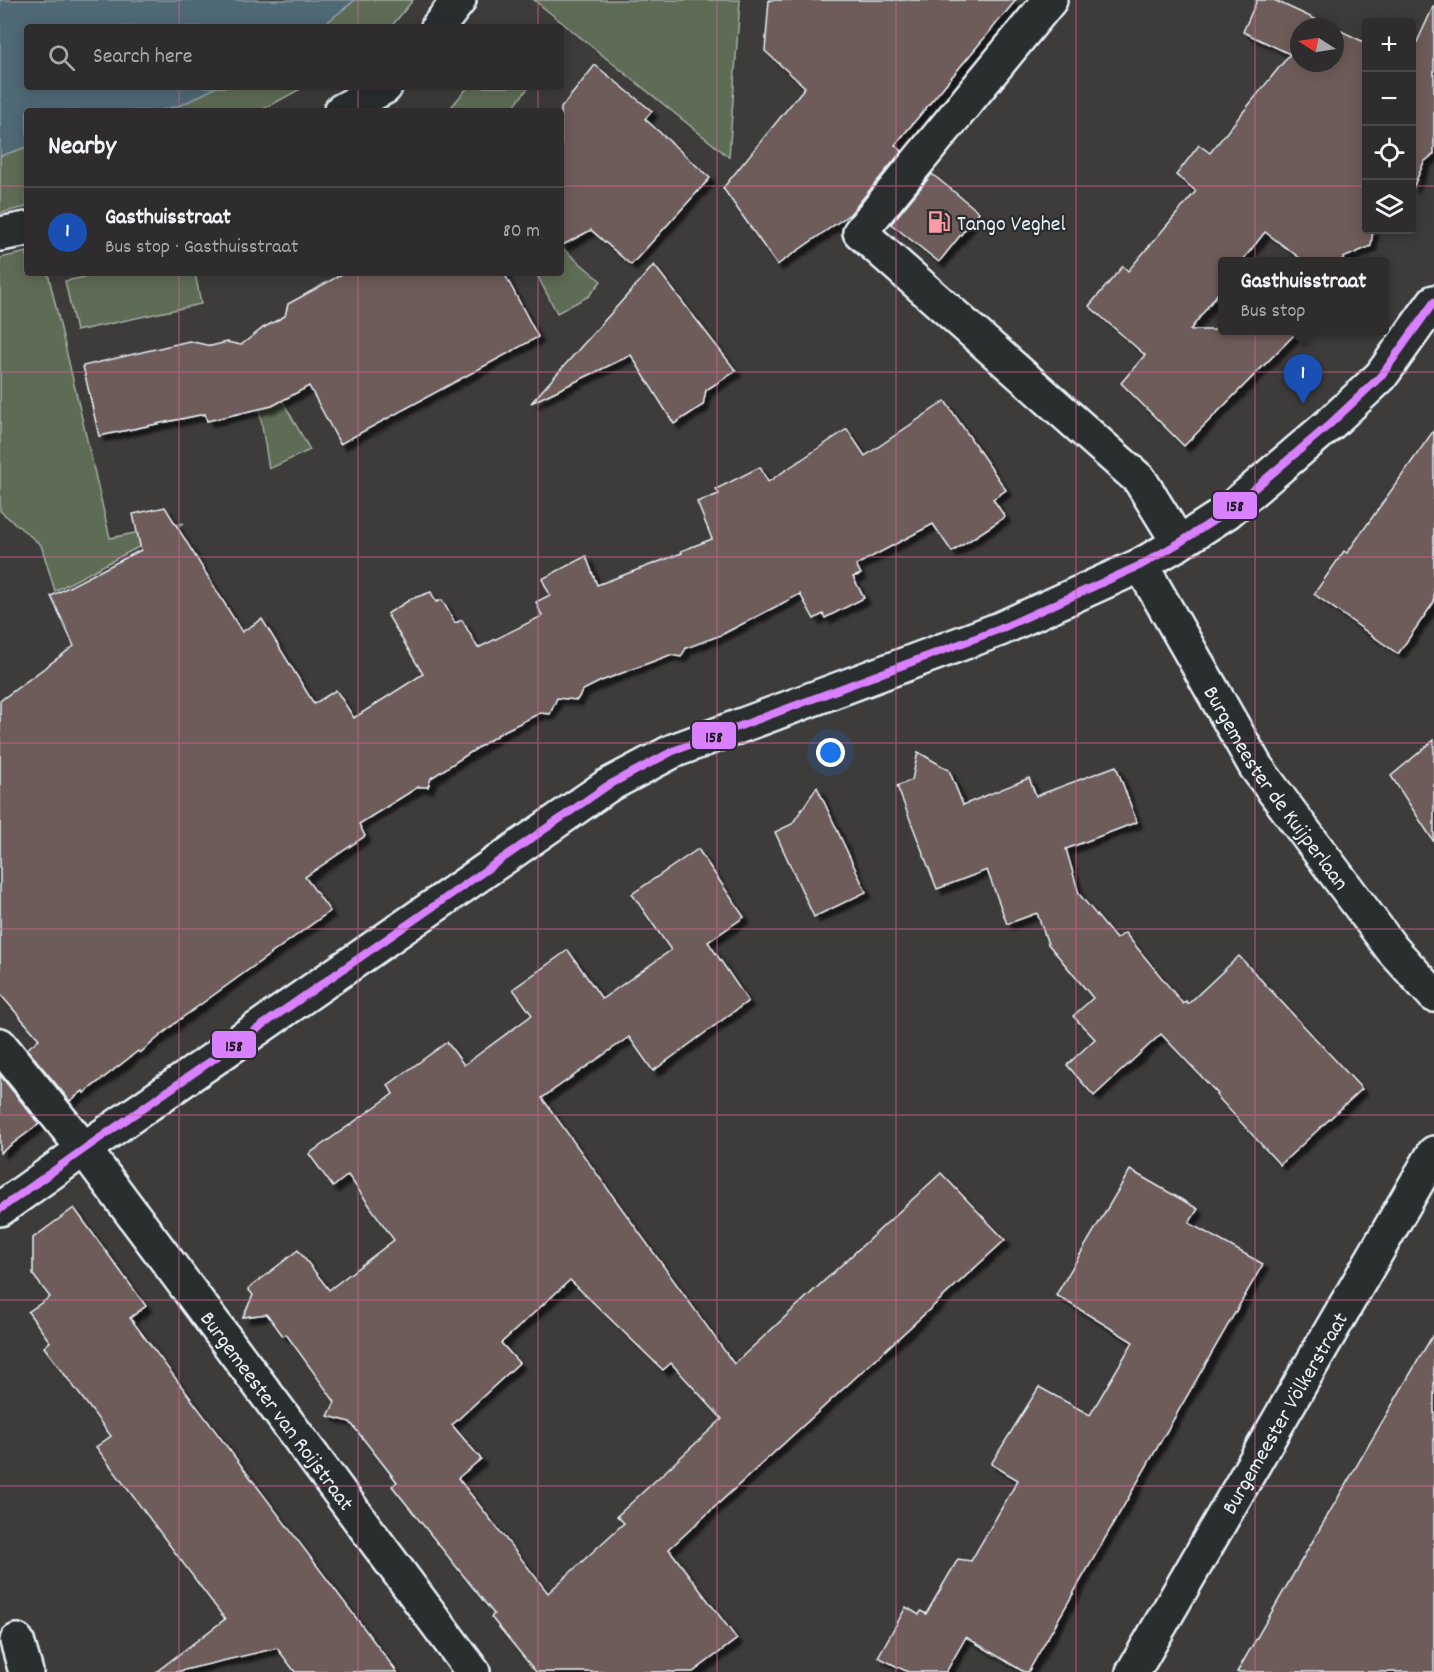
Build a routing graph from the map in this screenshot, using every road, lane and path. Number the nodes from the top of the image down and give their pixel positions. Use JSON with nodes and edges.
{"nodes":[{"id":1,"x":459,"y":0,"type":"edge"},
{"id":2,"x":1050,"y":0,"type":"edge"},
{"id":3,"x":440,"y":24,"type":"edge"},
{"id":4,"x":380,"y":90,"type":"edge"},
{"id":5,"x":346,"y":108,"type":"edge"},
{"id":6,"x":24,"y":230,"type":"edge"},
{"id":7,"x":0,"y":234,"type":"edge"},
{"id":8,"x":1434,"y":302,"type":"edge"},
{"id":9,"x":1179,"y":543,"type":"junction"},
{"id":10,"x":1141,"y":565,"type":"junction"},
{"id":11,"x":1434,"y":995,"type":"edge"},
{"id":12,"x":0,"y":1045,"type":"edge"},
{"id":13,"x":84,"y":1149,"type":"junction"},
{"id":14,"x":1434,"y":1153,"type":"edge"},
{"id":15,"x":0,"y":1209,"type":"edge"},
{"id":16,"x":17,"y":1641,"type":"dead end"},
{"id":17,"x":26,"y":1672,"type":"edge"},
{"id":18,"x":473,"y":1672,"type":"edge"},
{"id":19,"x":1133,"y":1672,"type":"edge"}],
"edges":[{"from":1,"to":3,"type":"street"},
{"from":2,"to":9,"type":"street"},
{"from":4,"to":5,"type":"street"},
{"from":6,"to":7,"type":"street"},
{"from":8,"to":9,"type":"street"},
{"from":9,"to":10,"type":"street"},
{"from":10,"to":11,"type":"street","name":"Burgemeester de Kuijperlaan"},
{"from":10,"to":13,"type":"street"},
{"from":12,"to":13,"type":"street","name":"Burgemeester van Roijstraat"},
{"from":13,"to":15,"type":"street"},
{"from":13,"to":18,"type":"street","name":"Burgemeester van Roijstraat"},
{"from":14,"to":19,"type":"street","name":"Burgemeester Völkerstraat"},
{"from":16,"to":17,"type":"street"}]}
